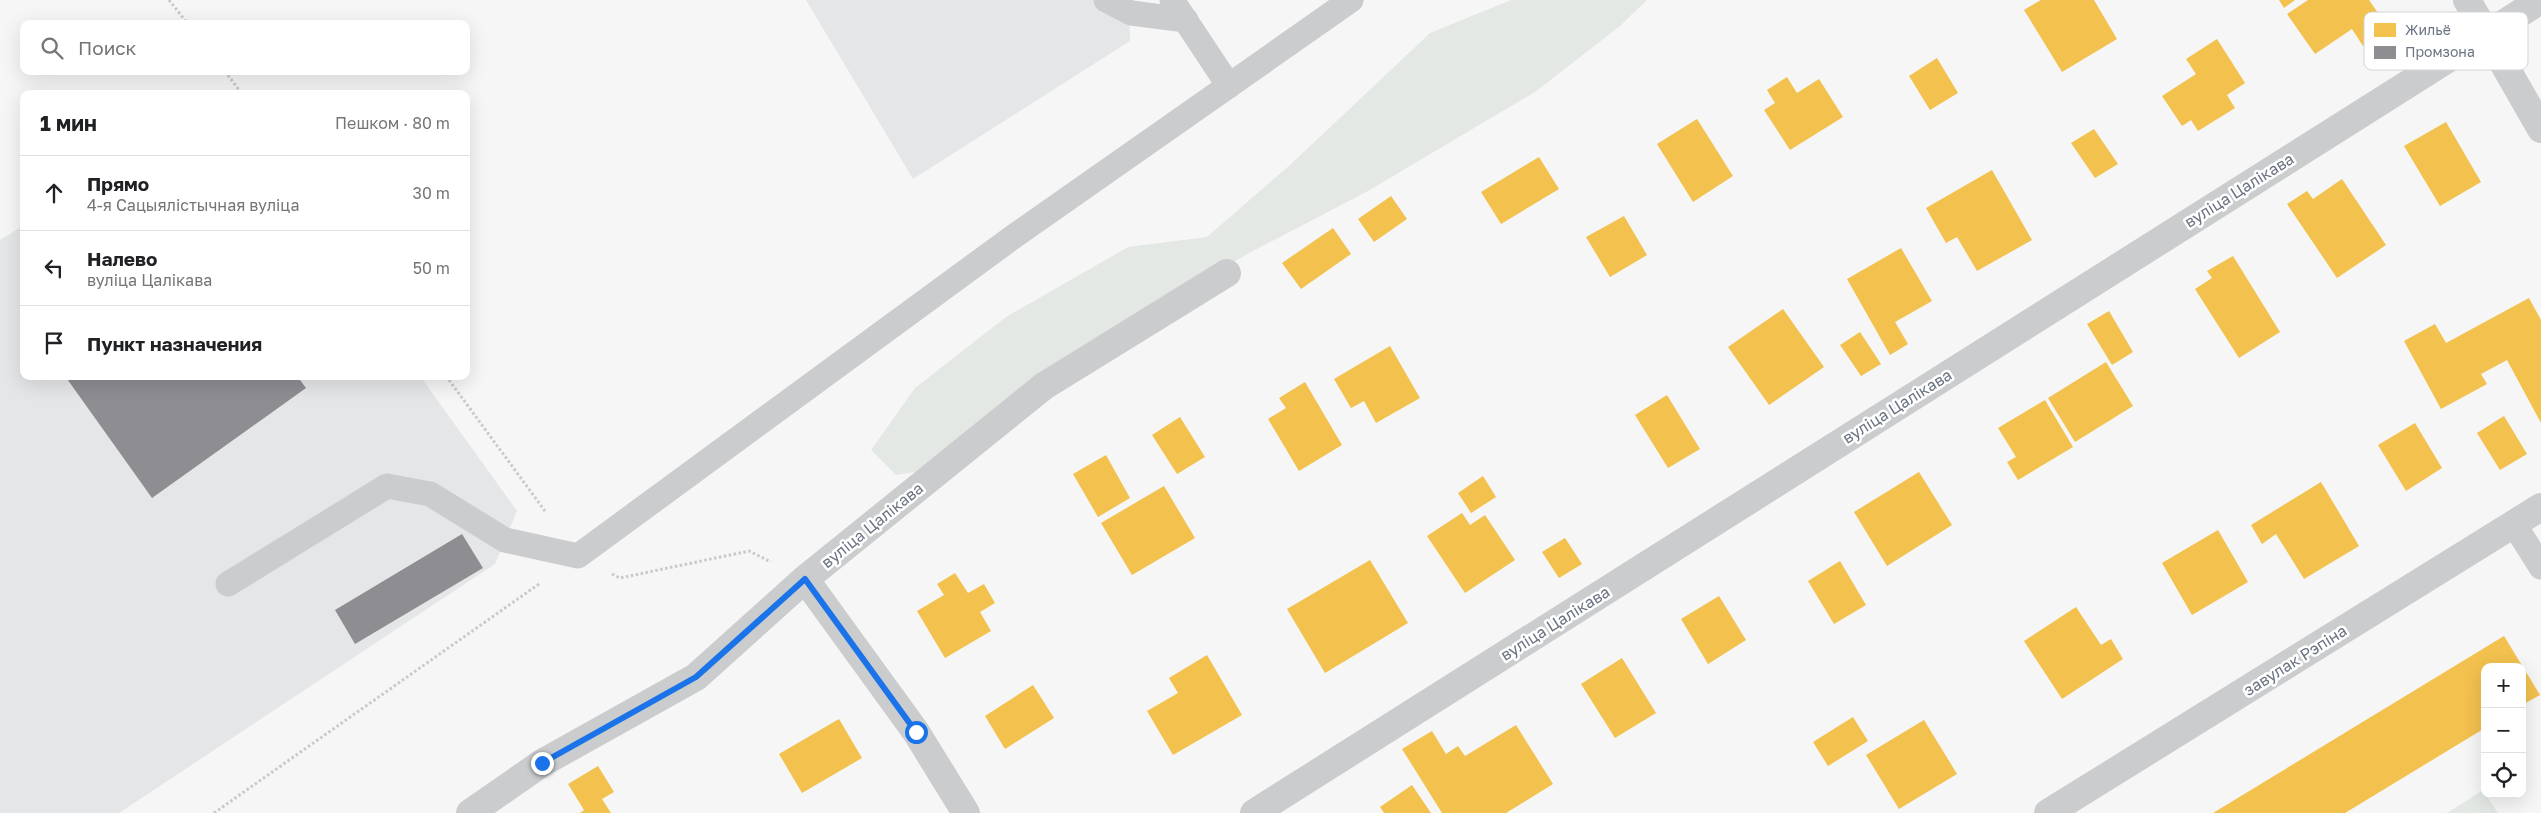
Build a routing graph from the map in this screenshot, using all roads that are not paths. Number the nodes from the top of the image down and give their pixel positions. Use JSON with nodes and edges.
{"nodes":[{"id":1,"x":1106,"y":0,"type":"edge"},
{"id":2,"x":1172,"y":0,"type":"edge"},
{"id":3,"x":1352,"y":0,"type":"edge"},
{"id":4,"x":2467,"y":0,"type":"edge"},
{"id":5,"x":2541,"y":0,"type":"edge"},
{"id":6,"x":2474,"y":12,"type":"edge"},
{"id":7,"x":2521,"y":12,"type":"edge"},
{"id":8,"x":1186,"y":20,"type":"junction"},
{"id":9,"x":2429,"y":70,"type":"edge"},
{"id":10,"x":2508,"y":70,"type":"edge"},
{"id":11,"x":1229,"y":86,"type":"junction"},
{"id":12,"x":2541,"y":129,"type":"edge"},
{"id":13,"x":1226,"y":272,"type":"dead end"},
{"id":14,"x":2541,"y":507,"type":"edge"},
{"id":15,"x":2514,"y":524,"type":"junction"},
{"id":16,"x":2541,"y":567,"type":"edge"},
{"id":17,"x":805,"y":579,"type":"junction"},
{"id":18,"x":228,"y":584,"type":"dead end"},
{"id":19,"x":470,"y":813,"type":"edge"},
{"id":20,"x":966,"y":813,"type":"edge"},
{"id":21,"x":1254,"y":813,"type":"edge"},
{"id":22,"x":2048,"y":813,"type":"edge"}],
"edges":[{"from":1,"to":8,"type":"lane"},
{"from":2,"to":8,"type":"lane"},
{"from":3,"to":11,"type":"lane"},
{"from":4,"to":6,"type":"street"},
{"from":5,"to":7,"type":"street","name":"вуліца Цалікава"},
{"from":8,"to":11,"type":"lane"},
{"from":9,"to":21,"type":"street","name":"вуліца Цалікава"},
{"from":10,"to":12,"type":"street"},
{"from":11,"to":18,"type":"lane"},
{"from":13,"to":17,"type":"street","name":"вуліца Цалікава"},
{"from":14,"to":15,"type":"street","name":"завулак Рэпіна"},
{"from":15,"to":16,"type":"lane"},
{"from":15,"to":22,"type":"street","name":"завулак Рэпіна"},
{"from":17,"to":19,"type":"street","name":"вуліца Цалікава"},
{"from":17,"to":20,"type":"street"}]}
